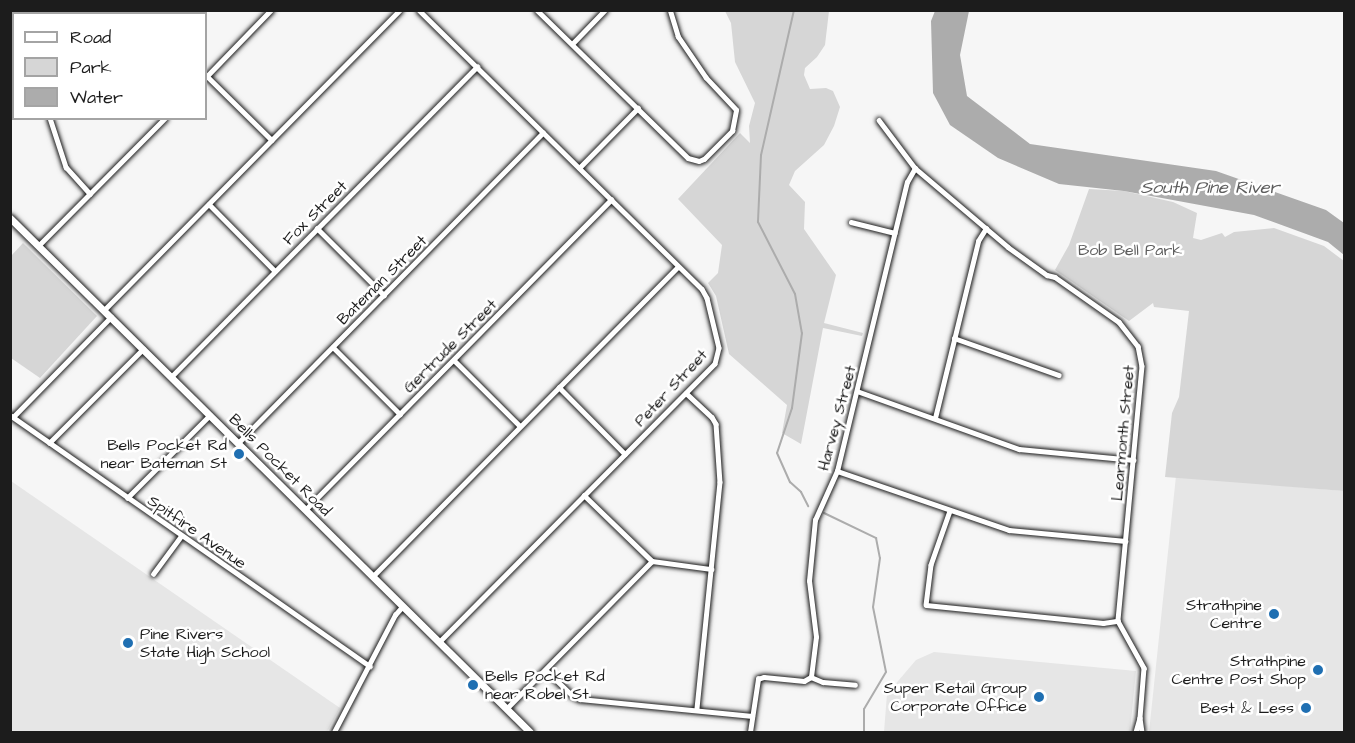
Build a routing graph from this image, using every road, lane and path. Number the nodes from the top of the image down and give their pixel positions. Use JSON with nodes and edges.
{"nodes":[{"id":1,"x":271,"y":10,"type":"edge"},
{"id":2,"x":400,"y":10,"type":"edge"},
{"id":3,"x":419,"y":10,"type":"edge"},
{"id":4,"x":537,"y":10,"type":"edge"},
{"id":5,"x":605,"y":10,"type":"edge"},
{"id":6,"x":670,"y":10,"type":"edge"},
{"id":7,"x":572,"y":44,"type":"junction"},
{"id":8,"x":477,"y":67,"type":"junction"},
{"id":9,"x":207,"y":75,"type":"edge"},
{"id":10,"x":207,"y":77,"type":"edge"},
{"id":11,"x":638,"y":108,"type":"junction"},
{"id":12,"x":51,"y":120,"type":"edge"},
{"id":13,"x":163,"y":120,"type":"edge"},
{"id":14,"x":879,"y":120,"type":"dead end"},
{"id":15,"x":543,"y":133,"type":"junction"},
{"id":16,"x":272,"y":140,"type":"junction"},
{"id":17,"x":579,"y":168,"type":"junction"},
{"id":18,"x":915,"y":168,"type":"junction"},
{"id":19,"x":90,"y":194,"type":"junction"},
{"id":20,"x":611,"y":200,"type":"junction"},
{"id":21,"x":209,"y":204,"type":"junction"},
{"id":22,"x":10,"y":218,"type":"edge"},
{"id":23,"x":851,"y":222,"type":"dead end"},
{"id":24,"x":317,"y":228,"type":"junction"},
{"id":25,"x":986,"y":228,"type":"junction"},
{"id":26,"x":895,"y":233,"type":"junction"},
{"id":27,"x":38,"y":246,"type":"junction"},
{"id":28,"x":678,"y":267,"type":"junction"},
{"id":29,"x":275,"y":271,"type":"junction"},
{"id":30,"x":384,"y":295,"type":"junction"},
{"id":31,"x":104,"y":310,"type":"junction"},
{"id":32,"x":111,"y":317,"type":"junction"},
{"id":33,"x":954,"y":338,"type":"junction"},
{"id":34,"x":333,"y":347,"type":"junction"},
{"id":35,"x":143,"y":349,"type":"junction"},
{"id":36,"x":454,"y":360,"type":"junction"},
{"id":37,"x":1059,"y":375,"type":"dead end"},
{"id":38,"x":171,"y":377,"type":"junction"},
{"id":39,"x":559,"y":387,"type":"junction"},
{"id":40,"x":857,"y":391,"type":"junction"},
{"id":41,"x":686,"y":393,"type":"junction"},
{"id":42,"x":400,"y":414,"type":"junction"},
{"id":43,"x":12,"y":416,"type":"edge"},
{"id":44,"x":210,"y":416,"type":"junction"},
{"id":45,"x":935,"y":418,"type":"junction"},
{"id":46,"x":520,"y":426,"type":"junction"},
{"id":47,"x":49,"y":443,"type":"junction"},
{"id":48,"x":238,"y":443,"type":"junction"},
{"id":49,"x":625,"y":454,"type":"junction"},
{"id":50,"x":1133,"y":460,"type":"junction"},
{"id":51,"x":837,"y":471,"type":"junction"},
{"id":52,"x":584,"y":495,"type":"junction"},
{"id":53,"x":128,"y":498,"type":"junction"},
{"id":54,"x":305,"y":510,"type":"junction"},
{"id":55,"x":950,"y":511,"type":"junction"},
{"id":56,"x":181,"y":536,"type":"junction"},
{"id":57,"x":1125,"y":541,"type":"junction"},
{"id":58,"x":652,"y":561,"type":"junction"},
{"id":59,"x":711,"y":569,"type":"junction"},
{"id":60,"x":153,"y":574,"type":"dead end"},
{"id":61,"x":373,"y":576,"type":"junction"},
{"id":62,"x":402,"y":607,"type":"junction"},
{"id":63,"x":1118,"y":621,"type":"junction"},
{"id":64,"x":440,"y":642,"type":"junction"},
{"id":65,"x":370,"y":666,"type":"junction"},
{"id":66,"x":546,"y":670,"type":"junction"},
{"id":67,"x":811,"y":677,"type":"junction"},
{"id":68,"x":855,"y":685,"type":"dead end"},
{"id":69,"x":507,"y":708,"type":"junction"},
{"id":70,"x":697,"y":710,"type":"junction"},
{"id":71,"x":752,"y":716,"type":"junction"},
{"id":72,"x":1140,"y":717,"type":"junction"},
{"id":73,"x":334,"y":732,"type":"edge"},
{"id":74,"x":530,"y":732,"type":"edge"},
{"id":75,"x":750,"y":732,"type":"edge"},
{"id":76,"x":1136,"y":732,"type":"edge"},
{"id":77,"x":1142,"y":732,"type":"edge"}],
"edges":[{"from":1,"to":9,"type":"street"},
{"from":2,"to":16,"type":"street"},
{"from":3,"to":8,"type":"street","name":"Peter Street"},
{"from":4,"to":7,"type":"street"},
{"from":5,"to":7,"type":"street"},
{"from":6,"to":11,"type":"street"},
{"from":7,"to":11,"type":"street"},
{"from":8,"to":15,"type":"street","name":"Peter Street"},
{"from":8,"to":24,"type":"street","name":"Fox Street"},
{"from":10,"to":16,"type":"street"},
{"from":11,"to":17,"type":"street"},
{"from":12,"to":19,"type":"street"},
{"from":13,"to":19,"type":"street"},
{"from":14,"to":18,"type":"street","name":"Learmonth Street"},
{"from":15,"to":17,"type":"street","name":"Peter Street"},
{"from":15,"to":30,"type":"street","name":"Bateman Street"},
{"from":16,"to":21,"type":"street"},
{"from":17,"to":20,"type":"street","name":"Peter Street"},
{"from":18,"to":25,"type":"street","name":"Learmonth Street"},
{"from":18,"to":26,"type":"street","name":"Harvey Street"},
{"from":19,"to":27,"type":"street"},
{"from":20,"to":28,"type":"street","name":"Peter Street"},
{"from":20,"to":36,"type":"street","name":"Gertrude Street"},
{"from":21,"to":29,"type":"street"},
{"from":21,"to":31,"type":"street"},
{"from":22,"to":27,"type":"main road","name":"Bells Pocket Road"},
{"from":23,"to":26,"type":"street"},
{"from":24,"to":29,"type":"street","name":"Fox Street"},
{"from":24,"to":30,"type":"street"},
{"from":25,"to":33,"type":"street"},
{"from":25,"to":50,"type":"street","name":"Learmonth Street"},
{"from":26,"to":40,"type":"street","name":"Harvey Street"},
{"from":27,"to":31,"type":"main road","name":"Bells Pocket Road"},
{"from":28,"to":39,"type":"street"},
{"from":28,"to":41,"type":"street","name":"Peter Street"},
{"from":29,"to":38,"type":"street","name":"Fox Street"},
{"from":30,"to":34,"type":"street","name":"Bateman Street"},
{"from":31,"to":32,"type":"main road","name":"Bells Pocket Road"},
{"from":32,"to":35,"type":"main road","name":"Bells Pocket Road"},
{"from":32,"to":43,"type":"street"},
{"from":33,"to":37,"type":"street"},
{"from":33,"to":45,"type":"street"},
{"from":34,"to":42,"type":"street"},
{"from":34,"to":48,"type":"street","name":"Bateman Street"},
{"from":35,"to":38,"type":"main road","name":"Bells Pocket Road"},
{"from":35,"to":47,"type":"street"},
{"from":36,"to":42,"type":"street","name":"Gertrude Street"},
{"from":36,"to":46,"type":"street"},
{"from":38,"to":44,"type":"main road","name":"Bells Pocket Road"},
{"from":39,"to":46,"type":"street"},
{"from":39,"to":49,"type":"street"},
{"from":40,"to":45,"type":"street"},
{"from":40,"to":51,"type":"street","name":"Harvey Street"},
{"from":41,"to":49,"type":"street","name":"Peter Street"},
{"from":41,"to":59,"type":"street"},
{"from":42,"to":54,"type":"street","name":"Gertrude Street"},
{"from":43,"to":47,"type":"street","name":"Spitfire Avenue"},
{"from":44,"to":48,"type":"main road","name":"Bells Pocket Road"},
{"from":44,"to":53,"type":"street"},
{"from":45,"to":50,"type":"street"},
{"from":46,"to":61,"type":"street"},
{"from":47,"to":53,"type":"street","name":"Spitfire Avenue"},
{"from":48,"to":54,"type":"main road","name":"Bells Pocket Road"},
{"from":49,"to":52,"type":"street","name":"Peter Street"},
{"from":50,"to":57,"type":"street","name":"Learmonth Street"},
{"from":51,"to":55,"type":"street"},
{"from":51,"to":67,"type":"street","name":"Harvey Street"},
{"from":52,"to":58,"type":"street"},
{"from":52,"to":64,"type":"street","name":"Peter Street"},
{"from":53,"to":56,"type":"street","name":"Spitfire Avenue"},
{"from":54,"to":61,"type":"main road","name":"Bells Pocket Road"},
{"from":55,"to":57,"type":"street"},
{"from":55,"to":63,"type":"street"},
{"from":56,"to":60,"type":"street"},
{"from":56,"to":65,"type":"street","name":"Spitfire Avenue"},
{"from":57,"to":63,"type":"street","name":"Learmonth Street"},
{"from":58,"to":59,"type":"street"},
{"from":58,"to":66,"type":"street"},
{"from":59,"to":70,"type":"street"},
{"from":61,"to":62,"type":"main road","name":"Bells Pocket Road"},
{"from":62,"to":64,"type":"main road","name":"Bells Pocket Road"},
{"from":62,"to":65,"type":"street"},
{"from":63,"to":72,"type":"street"},
{"from":64,"to":69,"type":"main road","name":"Bells Pocket Road"},
{"from":65,"to":73,"type":"street"},
{"from":66,"to":69,"type":"street"},
{"from":66,"to":70,"type":"street"},
{"from":67,"to":68,"type":"street"},
{"from":67,"to":71,"type":"street"},
{"from":69,"to":74,"type":"main road","name":"Bells Pocket Road"},
{"from":70,"to":71,"type":"street"},
{"from":71,"to":75,"type":"street"},
{"from":72,"to":76,"type":"street"},
{"from":72,"to":77,"type":"street"}]}
